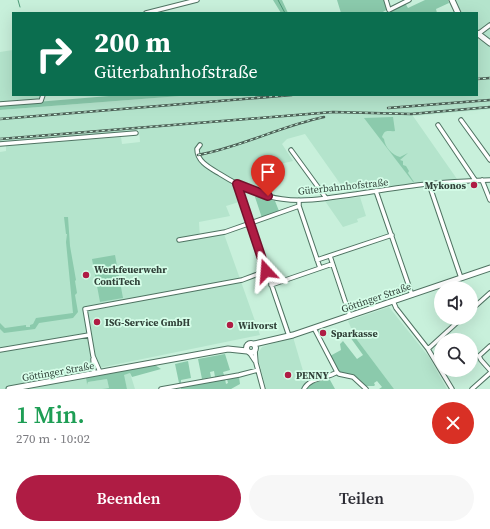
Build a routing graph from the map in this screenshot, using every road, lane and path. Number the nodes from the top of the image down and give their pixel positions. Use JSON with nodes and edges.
{"nodes":[{"id":1,"x":197,"y":0,"type":"edge"},
{"id":2,"x":386,"y":0,"type":"edge"},
{"id":3,"x":409,"y":0,"type":"edge"},
{"id":4,"x":452,"y":0,"type":"edge"},
{"id":5,"x":150,"y":12,"type":"edge"},
{"id":6,"x":458,"y":12,"type":"edge"},
{"id":7,"x":490,"y":25,"type":"edge"},
{"id":8,"x":478,"y":32,"type":"edge"},
{"id":9,"x":478,"y":34,"type":"edge"},
{"id":10,"x":490,"y":43,"type":"edge"},
{"id":11,"x":43,"y":96,"type":"edge"},
{"id":12,"x":0,"y":104,"type":"edge"},
{"id":13,"x":461,"y":120,"type":"dead end"},
{"id":14,"x":438,"y":124,"type":"dead end"},
{"id":15,"x":136,"y":133,"type":"dead end"},
{"id":16,"x":0,"y":144,"type":"edge"},
{"id":17,"x":200,"y":145,"type":"dead end"},
{"id":18,"x":291,"y":150,"type":"dead end"},
{"id":19,"x":490,"y":160,"type":"edge"},
{"id":20,"x":475,"y":180,"type":"junction"},
{"id":21,"x":482,"y":180,"type":"junction"},
{"id":22,"x":490,"y":180,"type":"edge"},
{"id":23,"x":237,"y":184,"type":"junction"},
{"id":24,"x":429,"y":184,"type":"junction"},
{"id":25,"x":376,"y":191,"type":"junction"},
{"id":26,"x":326,"y":198,"type":"junction"},
{"id":27,"x":299,"y":200,"type":"junction"},
{"id":28,"x":490,"y":200,"type":"edge"},
{"id":29,"x":299,"y":206,"type":"junction"},
{"id":30,"x":250,"y":223,"type":"junction"},
{"id":31,"x":392,"y":235,"type":"junction"},
{"id":32,"x":179,"y":240,"type":"dead end"},
{"id":33,"x":330,"y":256,"type":"junction"},
{"id":34,"x":317,"y":260,"type":"junction"},
{"id":35,"x":332,"y":264,"type":"junction"},
{"id":36,"x":320,"y":268,"type":"junction"},
{"id":37,"x":490,"y":268,"type":"edge"},
{"id":38,"x":266,"y":271,"type":"junction"},
{"id":39,"x":461,"y":278,"type":"junction"},
{"id":40,"x":271,"y":285,"type":"junction"},
{"id":41,"x":490,"y":293,"type":"edge"},
{"id":42,"x":412,"y":295,"type":"junction"},
{"id":43,"x":393,"y":301,"type":"junction"},
{"id":44,"x":478,"y":304,"type":"edge"},
{"id":45,"x":350,"y":316,"type":"junction"},
{"id":46,"x":454,"y":325,"type":"edge"},
{"id":47,"x":314,"y":328,"type":"junction"},
{"id":48,"x":90,"y":335,"type":"junction"},
{"id":49,"x":289,"y":336,"type":"junction"},
{"id":50,"x":490,"y":346,"type":"edge"},
{"id":51,"x":252,"y":348,"type":"junction"},
{"id":52,"x":428,"y":349,"type":"junction"},
{"id":53,"x":0,"y":350,"type":"edge"},
{"id":54,"x":258,"y":370,"type":"junction"},
{"id":55,"x":337,"y":372,"type":"junction"},
{"id":56,"x":490,"y":372,"type":"edge"},
{"id":57,"x":97,"y":373,"type":"junction"},
{"id":58,"x":9,"y":389,"type":"edge"},
{"id":59,"x":161,"y":389,"type":"edge"},
{"id":60,"x":263,"y":389,"type":"edge"},
{"id":61,"x":304,"y":389,"type":"edge"},
{"id":62,"x":366,"y":389,"type":"edge"},
{"id":63,"x":452,"y":389,"type":"edge"},
{"id":64,"x":472,"y":389,"type":"edge"}],
"edges":[{"from":1,"to":5,"type":"street"},
{"from":2,"to":3,"type":"street"},
{"from":4,"to":6,"type":"main road"},
{"from":7,"to":8,"type":"street"},
{"from":9,"to":10,"type":"main road"},
{"from":11,"to":12,"type":"street"},
{"from":13,"to":19,"type":"street"},
{"from":14,"to":20,"type":"street"},
{"from":15,"to":16,"type":"street"},
{"from":17,"to":23,"type":"street","name":"Güterbahnhofstraße"},
{"from":18,"to":26,"type":"street"},
{"from":20,"to":21,"type":"street","name":"Güterbahnhofstraße"},
{"from":20,"to":24,"type":"street","name":"Güterbahnhofstraße"},
{"from":21,"to":22,"type":"street","name":"Güterbahnhofstraße"},
{"from":21,"to":28,"type":"street"},
{"from":23,"to":27,"type":"street","name":"Güterbahnhofstraße"},
{"from":23,"to":30,"type":"street"},
{"from":24,"to":25,"type":"street","name":"Güterbahnhofstraße"},
{"from":24,"to":39,"type":"street"},
{"from":25,"to":26,"type":"street","name":"Güterbahnhofstraße"},
{"from":25,"to":31,"type":"street"},
{"from":26,"to":27,"type":"street","name":"Güterbahnhofstraße"},
{"from":27,"to":29,"type":"street"},
{"from":29,"to":30,"type":"street"},
{"from":29,"to":34,"type":"street"},
{"from":30,"to":32,"type":"street"},
{"from":30,"to":38,"type":"street"},
{"from":31,"to":33,"type":"street"},
{"from":31,"to":42,"type":"street"},
{"from":33,"to":34,"type":"street"},
{"from":33,"to":35,"type":"street"},
{"from":34,"to":36,"type":"street"},
{"from":35,"to":36,"type":"street"},
{"from":35,"to":45,"type":"street"},
{"from":36,"to":40,"type":"street"},
{"from":37,"to":39,"type":"main road","name":"Göttinger Straße"},
{"from":38,"to":40,"type":"street"},
{"from":38,"to":48,"type":"street"},
{"from":39,"to":42,"type":"main road","name":"Göttinger Straße"},
{"from":40,"to":49,"type":"street"},
{"from":41,"to":44,"type":"street"},
{"from":42,"to":43,"type":"main road","name":"Göttinger Straße"},
{"from":43,"to":45,"type":"main road","name":"Göttinger Straße"},
{"from":43,"to":52,"type":"street"},
{"from":45,"to":47,"type":"main road","name":"Göttinger Straße"},
{"from":46,"to":52,"type":"street"},
{"from":47,"to":49,"type":"main road","name":"Göttinger Straße"},
{"from":47,"to":55,"type":"street"},
{"from":48,"to":53,"type":"street"},
{"from":48,"to":57,"type":"street"},
{"from":49,"to":51,"type":"main road","name":"Göttinger Straße"},
{"from":50,"to":56,"type":"street"},
{"from":51,"to":54,"type":"street"},
{"from":51,"to":57,"type":"main road","name":"Göttinger Straße"},
{"from":52,"to":63,"type":"street"},
{"from":54,"to":59,"type":"street"},
{"from":54,"to":60,"type":"street"},
{"from":55,"to":61,"type":"street"},
{"from":55,"to":62,"type":"street"},
{"from":56,"to":64,"type":"street"},
{"from":57,"to":58,"type":"main road","name":"Göttinger Straße"}]}
